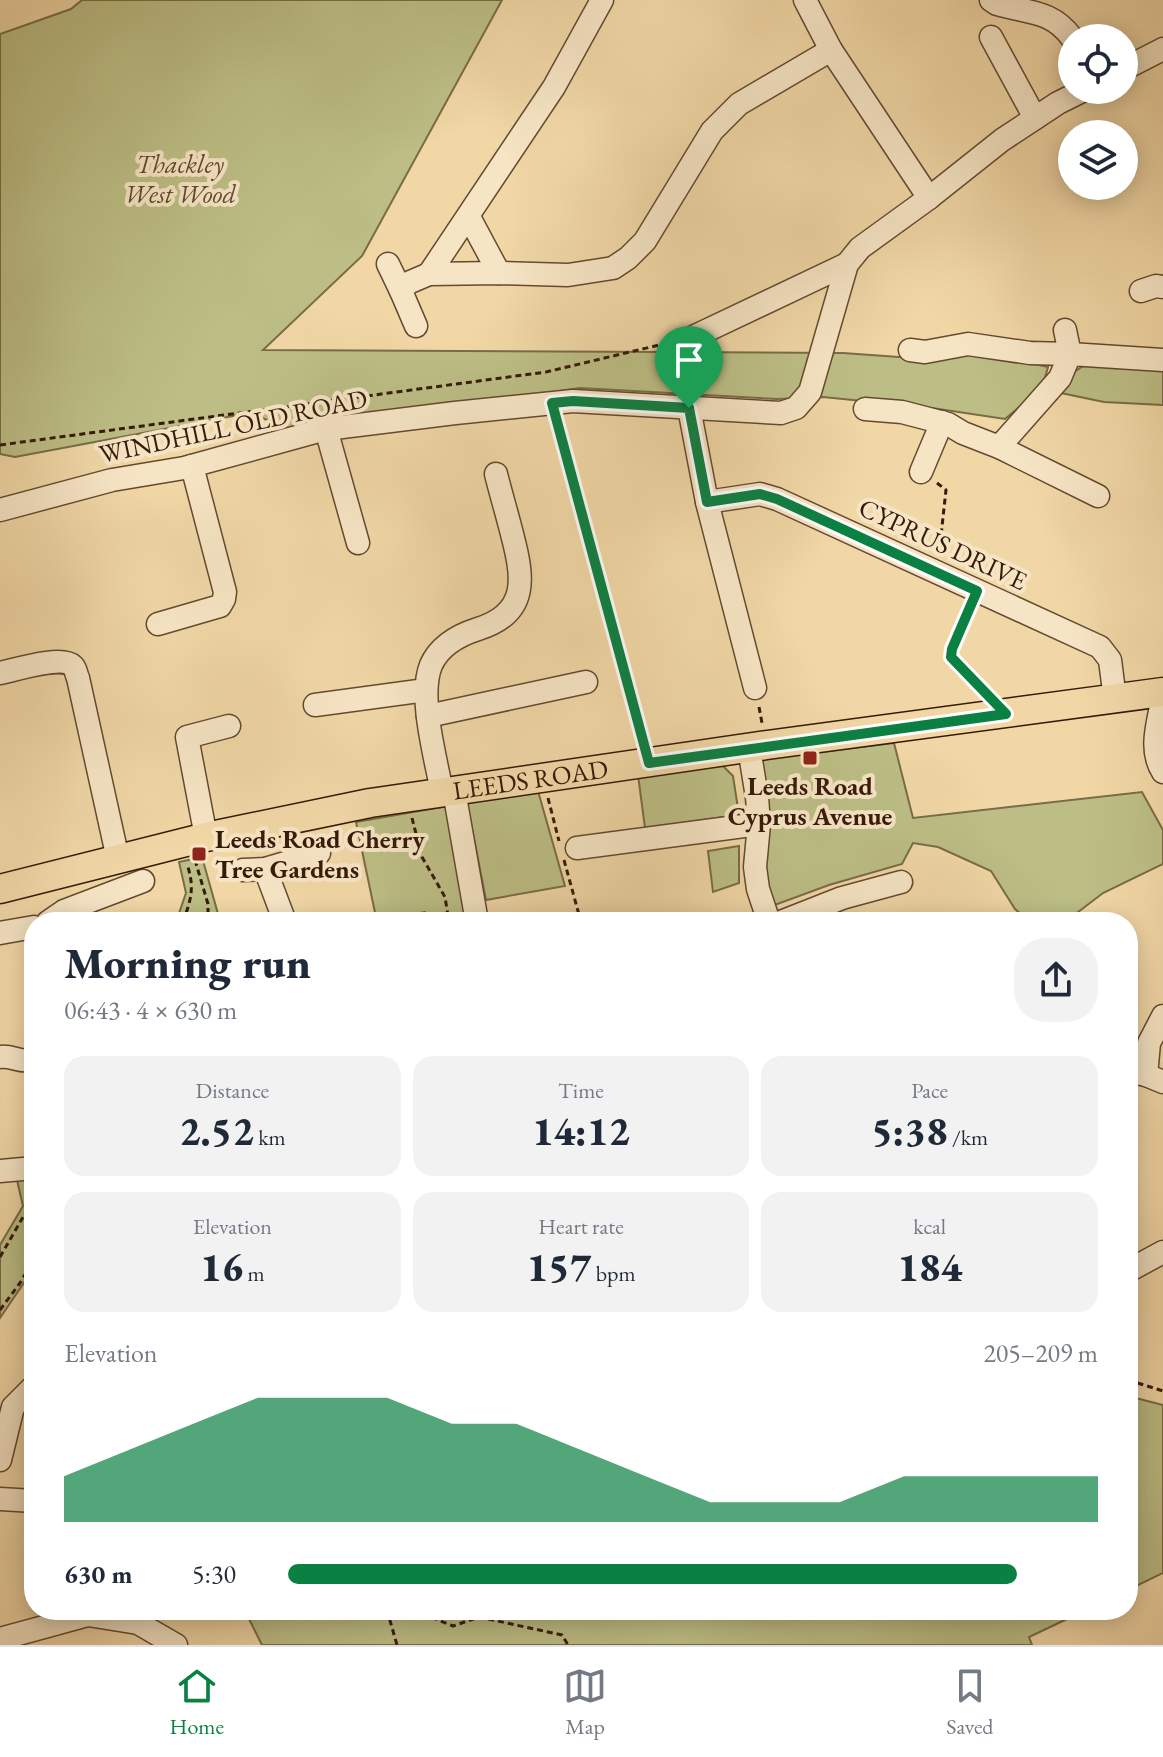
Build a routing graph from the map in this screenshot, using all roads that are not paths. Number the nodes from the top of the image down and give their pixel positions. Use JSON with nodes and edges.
{"nodes":[{"id":1,"x":602,"y":0,"type":"edge"},
{"id":2,"x":805,"y":0,"type":"edge"},
{"id":3,"x":991,"y":0,"type":"edge"},
{"id":4,"x":1058,"y":9,"type":"edge"},
{"id":5,"x":991,"y":37,"type":"dead end"},
{"id":6,"x":1163,"y":49,"type":"edge"},
{"id":7,"x":831,"y":50,"type":"junction"},
{"id":8,"x":1138,"y":62,"type":"edge"},
{"id":9,"x":1058,"y":103,"type":"edge"},
{"id":10,"x":1035,"y":118,"type":"junction"},
{"id":11,"x":929,"y":198,"type":"junction"},
{"id":12,"x":469,"y":217,"type":"junction"},
{"id":13,"x":388,"y":264,"type":"dead end"},
{"id":14,"x":847,"y":264,"type":"junction"},
{"id":15,"x":499,"y":273,"type":"junction"},
{"id":16,"x":429,"y":274,"type":"junction"},
{"id":17,"x":401,"y":291,"type":"junction"},
{"id":18,"x":416,"y":326,"type":"dead end"},
{"id":19,"x":1065,"y":330,"type":"dead end"},
{"id":20,"x":691,"y":338,"type":"road end"},
{"id":21,"x":910,"y":350,"type":"dead end"},
{"id":22,"x":1070,"y":354,"type":"junction"},
{"id":23,"x":1163,"y":360,"type":"edge"},
{"id":24,"x":689,"y":408,"type":"junction"},
{"id":25,"x":865,"y":409,"type":"dead end"},
{"id":26,"x":942,"y":422,"type":"junction"},
{"id":27,"x":326,"y":429,"type":"junction"},
{"id":28,"x":999,"y":447,"type":"junction"},
{"id":29,"x":192,"y":466,"type":"junction"},
{"id":30,"x":921,"y":472,"type":"road end"},
{"id":31,"x":496,"y":474,"type":"dead end"},
{"id":32,"x":1098,"y":496,"type":"dead end"},
{"id":33,"x":707,"y":502,"type":"junction"},
{"id":34,"x":0,"y":510,"type":"edge"},
{"id":35,"x":358,"y":543,"type":"dead end"},
{"id":36,"x":158,"y":624,"type":"dead end"},
{"id":37,"x":0,"y":673,"type":"edge"},
{"id":38,"x":586,"y":682,"type":"dead end"},
{"id":39,"x":755,"y":688,"type":"road end"},
{"id":40,"x":426,"y":690,"type":"junction"},
{"id":41,"x":1163,"y":694,"type":"edge"},
{"id":42,"x":1115,"y":699,"type":"junction"},
{"id":43,"x":315,"y":705,"type":"dead end"},
{"id":44,"x":428,"y":716,"type":"junction"},
{"id":45,"x":229,"y":726,"type":"dead end"},
{"id":46,"x":758,"y":747,"type":"junction"},
{"id":47,"x":1163,"y":772,"type":"edge"},
{"id":48,"x":448,"y":792,"type":"junction"},
{"id":49,"x":759,"y":824,"type":"junction"},
{"id":50,"x":192,"y":841,"type":"junction"},
{"id":51,"x":577,"y":848,"type":"dead end"},
{"id":52,"x":319,"y":853,"type":"dead end"},
{"id":53,"x":118,"y":859,"type":"junction"},
{"id":54,"x":143,"y":881,"type":"dead end"},
{"id":55,"x":901,"y":882,"type":"dead end"},
{"id":56,"x":0,"y":889,"type":"edge"},
{"id":57,"x":63,"y":912,"type":"edge"},
{"id":58,"x":279,"y":912,"type":"edge"},
{"id":59,"x":475,"y":912,"type":"edge"},
{"id":60,"x":766,"y":912,"type":"edge"},
{"id":61,"x":806,"y":912,"type":"edge"},
{"id":62,"x":24,"y":929,"type":"edge"},
{"id":63,"x":0,"y":933,"type":"edge"},
{"id":64,"x":1163,"y":1016,"type":"edge"},
{"id":65,"x":0,"y":1057,"type":"edge"},
{"id":66,"x":24,"y":1062,"type":"edge"},
{"id":67,"x":1146,"y":1076,"type":"edge"},
{"id":68,"x":24,"y":1169,"type":"edge"},
{"id":69,"x":0,"y":1171,"type":"edge"},
{"id":70,"x":1163,"y":1252,"type":"edge"},
{"id":71,"x":1138,"y":1266,"type":"edge"},
{"id":72,"x":24,"y":1396,"type":"edge"},
{"id":73,"x":0,"y":1460,"type":"edge"},
{"id":74,"x":0,"y":1499,"type":"edge"},
{"id":75,"x":24,"y":1500,"type":"edge"},
{"id":76,"x":71,"y":1620,"type":"edge"},
{"id":77,"x":124,"y":1620,"type":"edge"},
{"id":78,"x":32,"y":1638,"type":"edge"},
{"id":79,"x":0,"y":1639,"type":"edge"},
{"id":80,"x":176,"y":1645,"type":"edge"}],
"edges":[{"from":1,"to":12,"type":"street"},
{"from":2,"to":7,"type":"street"},
{"from":3,"to":4,"type":"street"},
{"from":5,"to":10,"type":"street"},
{"from":6,"to":8,"type":"street"},
{"from":7,"to":11,"type":"street"},
{"from":7,"to":15,"type":"street"},
{"from":9,"to":10,"type":"street"},
{"from":10,"to":11,"type":"street"},
{"from":11,"to":14,"type":"street"},
{"from":12,"to":15,"type":"street"},
{"from":12,"to":16,"type":"street"},
{"from":13,"to":17,"type":"street"},
{"from":14,"to":20,"type":"street"},
{"from":14,"to":24,"type":"street","name":"WINDHILL OLD ROAD"},
{"from":15,"to":16,"type":"street"},
{"from":16,"to":17,"type":"street"},
{"from":17,"to":18,"type":"street"},
{"from":19,"to":22,"type":"street"},
{"from":21,"to":22,"type":"street"},
{"from":22,"to":23,"type":"street"},
{"from":22,"to":28,"type":"street"},
{"from":24,"to":27,"type":"street","name":"WINDHILL OLD ROAD"},
{"from":24,"to":33,"type":"street"},
{"from":25,"to":26,"type":"street"},
{"from":26,"to":28,"type":"street"},
{"from":26,"to":30,"type":"street"},
{"from":27,"to":29,"type":"street","name":"WINDHILL OLD ROAD"},
{"from":27,"to":35,"type":"street"},
{"from":28,"to":32,"type":"street"},
{"from":29,"to":34,"type":"street","name":"WINDHILL OLD ROAD"},
{"from":29,"to":36,"type":"street"},
{"from":31,"to":40,"type":"street"},
{"from":33,"to":39,"type":"street"},
{"from":33,"to":42,"type":"street","name":"CYPRUS DRIVE"},
{"from":37,"to":53,"type":"street"},
{"from":38,"to":44,"type":"street"},
{"from":40,"to":43,"type":"street"},
{"from":40,"to":44,"type":"street"},
{"from":41,"to":42,"type":"main road","name":"LEEDS ROAD"},
{"from":41,"to":47,"type":"street"},
{"from":42,"to":46,"type":"main road","name":"LEEDS ROAD"},
{"from":44,"to":48,"type":"street"},
{"from":45,"to":50,"type":"street"},
{"from":46,"to":48,"type":"main road","name":"LEEDS ROAD"},
{"from":46,"to":49,"type":"street"},
{"from":48,"to":50,"type":"main road","name":"LEEDS ROAD"},
{"from":48,"to":59,"type":"street"},
{"from":49,"to":51,"type":"street"},
{"from":49,"to":60,"type":"street"},
{"from":50,"to":53,"type":"main road","name":"LEEDS ROAD"},
{"from":52,"to":58,"type":"street"},
{"from":53,"to":56,"type":"main road","name":"LEEDS ROAD"},
{"from":54,"to":57,"type":"street"},
{"from":55,"to":61,"type":"street"},
{"from":62,"to":63,"type":"street"},
{"from":64,"to":67,"type":"street"},
{"from":65,"to":66,"type":"street"},
{"from":68,"to":69,"type":"street"},
{"from":70,"to":71,"type":"street"},
{"from":72,"to":73,"type":"street"},
{"from":74,"to":75,"type":"street"},
{"from":76,"to":78,"type":"street"},
{"from":77,"to":80,"type":"street"},
{"from":78,"to":79,"type":"street"}]}
